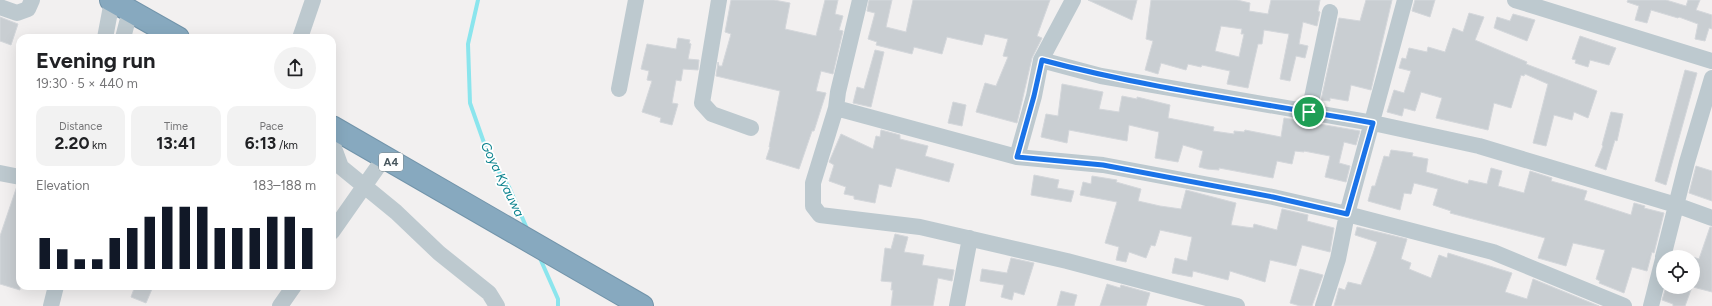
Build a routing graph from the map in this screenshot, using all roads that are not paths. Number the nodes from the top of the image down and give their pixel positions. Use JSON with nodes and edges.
{"nodes":[{"id":1,"x":32,"y":0,"type":"edge"},
{"id":2,"x":313,"y":0,"type":"edge"},
{"id":3,"x":636,"y":0,"type":"edge"},
{"id":4,"x":719,"y":0,"type":"edge"},
{"id":5,"x":860,"y":0,"type":"edge"},
{"id":6,"x":1073,"y":0,"type":"edge"},
{"id":7,"x":1405,"y":0,"type":"edge"},
{"id":8,"x":1515,"y":0,"type":"edge"},
{"id":9,"x":118,"y":4,"type":"edge"},
{"id":10,"x":0,"y":7,"type":"edge"},
{"id":11,"x":1330,"y":12,"type":"dead end"},
{"id":12,"x":107,"y":34,"type":"edge"},
{"id":13,"x":122,"y":34,"type":"edge"},
{"id":14,"x":171,"y":34,"type":"edge"},
{"id":15,"x":301,"y":34,"type":"edge"},
{"id":16,"x":1042,"y":60,"type":"junction"},
{"id":17,"x":1712,"y":61,"type":"edge"},
{"id":18,"x":1712,"y":78,"type":"edge"},
{"id":19,"x":619,"y":89,"type":"dead end"},
{"id":20,"x":836,"y":108,"type":"junction"},
{"id":21,"x":1309,"y":112,"type":"junction"},
{"id":22,"x":1373,"y":123,"type":"junction"},
{"id":23,"x":751,"y":128,"type":"dead end"},
{"id":24,"x":336,"y":129,"type":"edge"},
{"id":25,"x":336,"y":153,"type":"edge"},
{"id":26,"x":1017,"y":157,"type":"junction"},
{"id":27,"x":384,"y":158,"type":"junction"},
{"id":28,"x":0,"y":173,"type":"edge"},
{"id":29,"x":16,"y":176,"type":"edge"},
{"id":30,"x":364,"y":186,"type":"junction"},
{"id":31,"x":1676,"y":205,"type":"junction"},
{"id":32,"x":1347,"y":214,"type":"junction"},
{"id":33,"x":1712,"y":218,"type":"edge"},
{"id":34,"x":336,"y":226,"type":"edge"},
{"id":35,"x":970,"y":238,"type":"junction"},
{"id":36,"x":1665,"y":250,"type":"edge"},
{"id":37,"x":1656,"y":289,"type":"edge"},
{"id":38,"x":55,"y":290,"type":"edge"},
{"id":39,"x":291,"y":290,"type":"edge"},
{"id":40,"x":51,"y":306,"type":"edge"},
{"id":41,"x":280,"y":306,"type":"edge"},
{"id":42,"x":496,"y":306,"type":"edge"},
{"id":43,"x":642,"y":306,"type":"edge"},
{"id":44,"x":957,"y":306,"type":"edge"},
{"id":45,"x":1237,"y":306,"type":"edge"},
{"id":46,"x":1323,"y":306,"type":"edge"},
{"id":47,"x":1624,"y":306,"type":"edge"},
{"id":48,"x":1652,"y":306,"type":"edge"}],
"edges":[{"from":1,"to":10,"type":"street"},
{"from":2,"to":15,"type":"street"},
{"from":3,"to":19,"type":"street"},
{"from":4,"to":23,"type":"street"},
{"from":5,"to":20,"type":"street"},
{"from":6,"to":16,"type":"street"},
{"from":7,"to":22,"type":"street"},
{"from":8,"to":17,"type":"street"},
{"from":9,"to":12,"type":"street"},
{"from":9,"to":13,"type":"street"},
{"from":9,"to":14,"type":"highway"},
{"from":11,"to":21,"type":"street"},
{"from":16,"to":21,"type":"street"},
{"from":16,"to":26,"type":"street"},
{"from":18,"to":31,"type":"street"},
{"from":20,"to":26,"type":"street"},
{"from":20,"to":35,"type":"street"},
{"from":21,"to":22,"type":"street"},
{"from":22,"to":31,"type":"street"},
{"from":22,"to":32,"type":"street"},
{"from":24,"to":27,"type":"highway","number":"A4"},
{"from":25,"to":30,"type":"street"},
{"from":26,"to":32,"type":"street"},
{"from":27,"to":30,"type":"street"},
{"from":27,"to":43,"type":"highway","number":"A4"},
{"from":28,"to":29,"type":"street"},
{"from":30,"to":34,"type":"street"},
{"from":30,"to":42,"type":"street"},
{"from":31,"to":33,"type":"street"},
{"from":31,"to":36,"type":"street"},
{"from":32,"to":46,"type":"street"},
{"from":32,"to":47,"type":"street"},
{"from":35,"to":44,"type":"street"},
{"from":35,"to":45,"type":"street"},
{"from":37,"to":48,"type":"street"},
{"from":38,"to":40,"type":"street"},
{"from":39,"to":41,"type":"street"}]}
